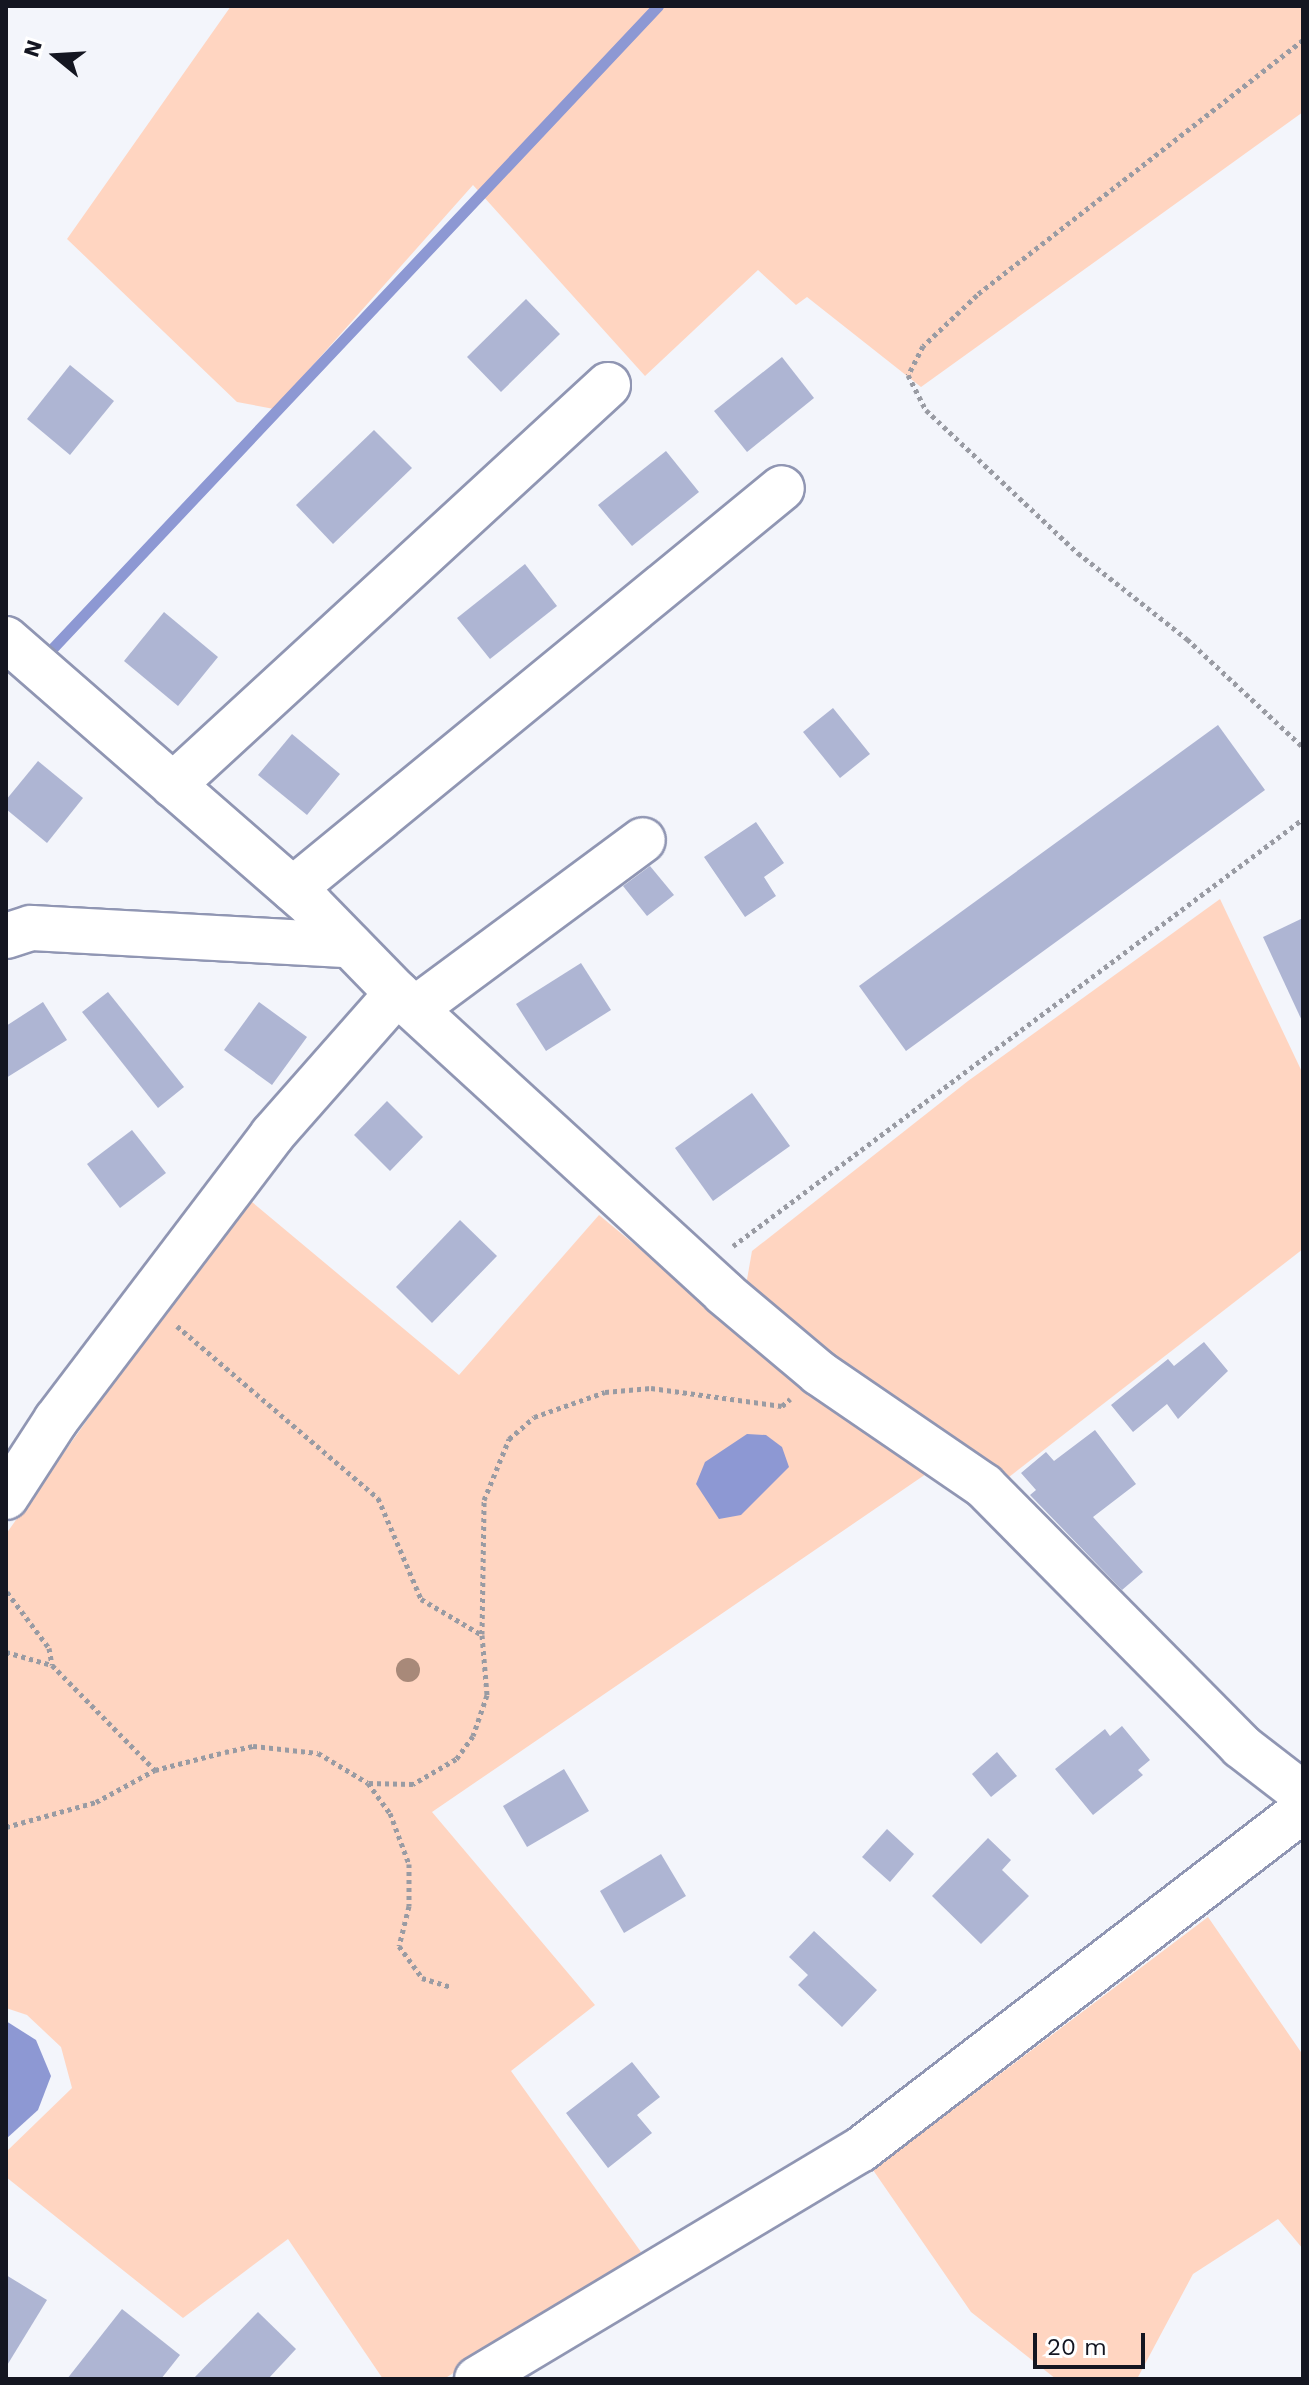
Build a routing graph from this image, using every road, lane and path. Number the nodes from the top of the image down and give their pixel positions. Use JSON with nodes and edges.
{"nodes":[{"id":1,"x":1303,"y":40,"type":"edge"},
{"id":2,"x":608,"y":385,"type":"dead end"},
{"id":3,"x":782,"y":488,"type":"dead end"},
{"id":4,"x":6,"y":639,"type":"edge"},
{"id":5,"x":1303,"y":747,"type":"edge"},
{"id":6,"x":173,"y":785,"type":"junction"},
{"id":7,"x":1303,"y":819,"type":"edge"},
{"id":8,"x":643,"y":840,"type":"dead end"},
{"id":9,"x":293,"y":889,"type":"junction"},
{"id":10,"x":6,"y":936,"type":"edge"},
{"id":11,"x":350,"y":945,"type":"junction"},
{"id":12,"x":407,"y":1000,"type":"junction"},
{"id":13,"x":701,"y":1271,"type":"junction"},
{"id":14,"x":147,"y":1300,"type":"junction"},
{"id":15,"x":819,"y":1373,"type":"junction"},
{"id":16,"x":6,"y":1497,"type":"edge"},
{"id":17,"x":7,"y":1592,"type":"edge"},
{"id":18,"x":482,"y":1635,"type":"junction"},
{"id":19,"x":6,"y":1652,"type":"edge"},
{"id":20,"x":52,"y":1665,"type":"junction"},
{"id":21,"x":155,"y":1770,"type":"junction"},
{"id":22,"x":368,"y":1783,"type":"junction"},
{"id":23,"x":1303,"y":1794,"type":"edge"},
{"id":24,"x":1303,"y":1810,"type":"edge"},
{"id":25,"x":6,"y":1827,"type":"edge"},
{"id":26,"x":452,"y":1987,"type":"dead end"},
{"id":27,"x":477,"y":2379,"type":"edge"}],
"edges":[{"from":1,"to":5,"type":"path"},
{"from":2,"to":6,"type":"street"},
{"from":3,"to":9,"type":"street"},
{"from":4,"to":6,"type":"street"},
{"from":6,"to":9,"type":"street"},
{"from":7,"to":13,"type":"path"},
{"from":8,"to":12,"type":"street"},
{"from":9,"to":11,"type":"street"},
{"from":10,"to":11,"type":"street"},
{"from":11,"to":12,"type":"street"},
{"from":12,"to":13,"type":"street"},
{"from":12,"to":14,"type":"street"},
{"from":13,"to":15,"type":"street"},
{"from":14,"to":16,"type":"street"},
{"from":14,"to":18,"type":"path"},
{"from":15,"to":18,"type":"path"},
{"from":15,"to":23,"type":"street"},
{"from":17,"to":20,"type":"path"},
{"from":18,"to":22,"type":"path"},
{"from":19,"to":20,"type":"path"},
{"from":20,"to":21,"type":"path"},
{"from":21,"to":22,"type":"path"},
{"from":21,"to":25,"type":"path"},
{"from":22,"to":26,"type":"path"},
{"from":24,"to":27,"type":"street"}]}
